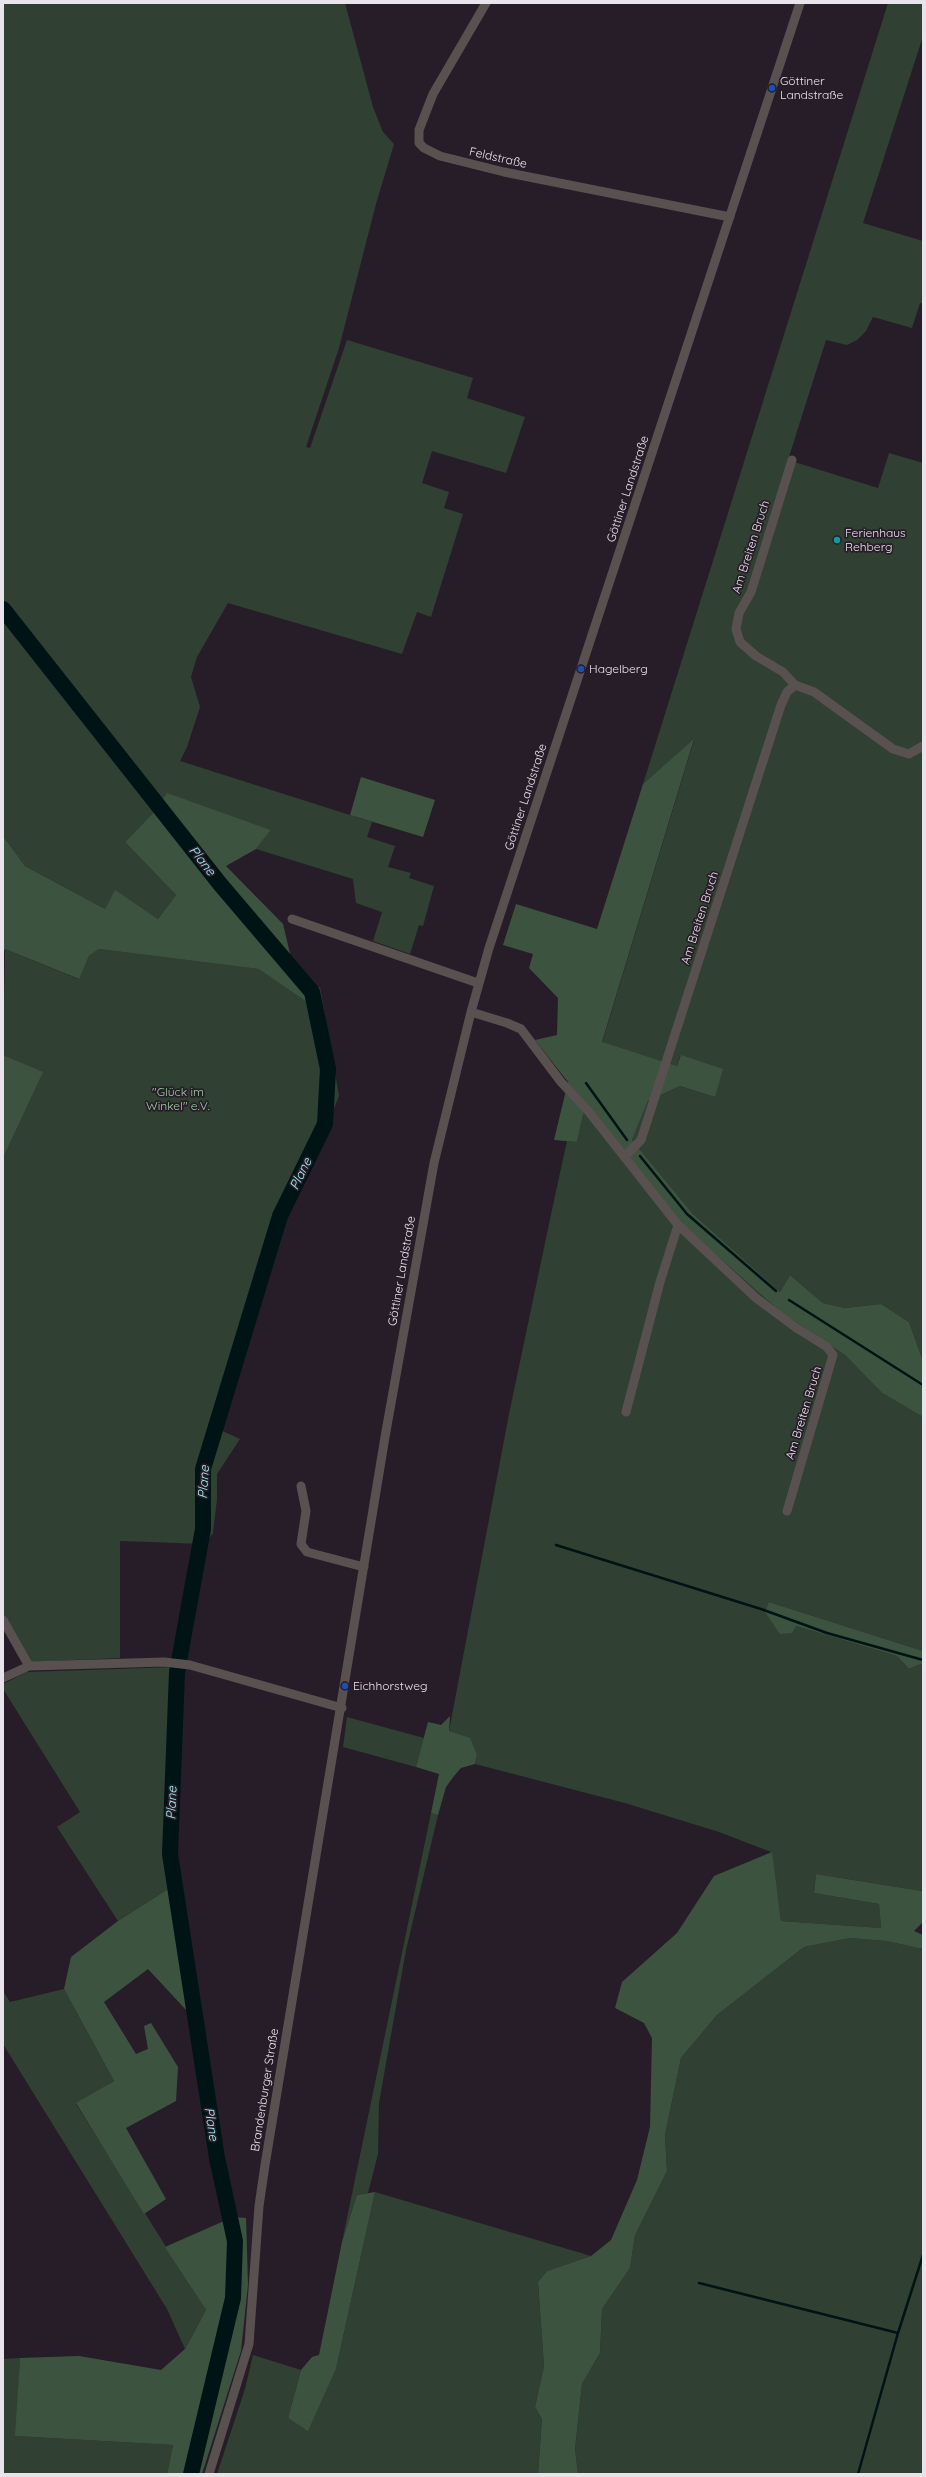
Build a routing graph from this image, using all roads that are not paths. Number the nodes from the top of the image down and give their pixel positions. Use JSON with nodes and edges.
{"nodes":[{"id":1,"x":486,"y":3,"type":"edge"},
{"id":2,"x":800,"y":3,"type":"edge"},
{"id":3,"x":730,"y":217,"type":"junction"},
{"id":4,"x":792,"y":460,"type":"dead end"},
{"id":5,"x":795,"y":685,"type":"junction"},
{"id":6,"x":923,"y":746,"type":"edge"},
{"id":7,"x":292,"y":919,"type":"dead end"},
{"id":8,"x":478,"y":983,"type":"junction"},
{"id":9,"x":471,"y":1012,"type":"junction"},
{"id":10,"x":625,"y":1156,"type":"junction"},
{"id":11,"x":678,"y":1225,"type":"junction"},
{"id":12,"x":626,"y":1412,"type":"dead end"},
{"id":13,"x":301,"y":1486,"type":"dead end"},
{"id":14,"x":787,"y":1511,"type":"dead end"},
{"id":15,"x":364,"y":1567,"type":"junction"},
{"id":16,"x":3,"y":1620,"type":"edge"},
{"id":17,"x":29,"y":1666,"type":"junction"},
{"id":18,"x":3,"y":1678,"type":"edge"},
{"id":19,"x":342,"y":1708,"type":"junction"},
{"id":20,"x":209,"y":2474,"type":"edge"}],
"edges":[{"from":1,"to":3,"type":"street","name":"Feldstraße"},
{"from":2,"to":3,"type":"street","name":"Göttiner Landstraße"},
{"from":3,"to":8,"type":"street","name":"Göttiner Landstraße"},
{"from":4,"to":5,"type":"street","name":"Am Breiten Bruch"},
{"from":5,"to":6,"type":"street","name":"Am Breiten Bruch"},
{"from":5,"to":10,"type":"street","name":"Am Breiten Bruch"},
{"from":7,"to":8,"type":"street"},
{"from":8,"to":9,"type":"street","name":"Göttiner Landstraße"},
{"from":9,"to":10,"type":"street","name":"Am Breiten Bruch"},
{"from":9,"to":15,"type":"street","name":"Göttiner Landstraße"},
{"from":10,"to":11,"type":"street","name":"Am Breiten Bruch"},
{"from":11,"to":12,"type":"street"},
{"from":11,"to":14,"type":"street","name":"Am Breiten Bruch"},
{"from":13,"to":15,"type":"street"},
{"from":15,"to":19,"type":"street","name":"Göttiner Landstraße"},
{"from":16,"to":17,"type":"street"},
{"from":17,"to":18,"type":"street"},
{"from":17,"to":19,"type":"street"},
{"from":19,"to":20,"type":"street","name":"Brandenburger Straße"}]}
